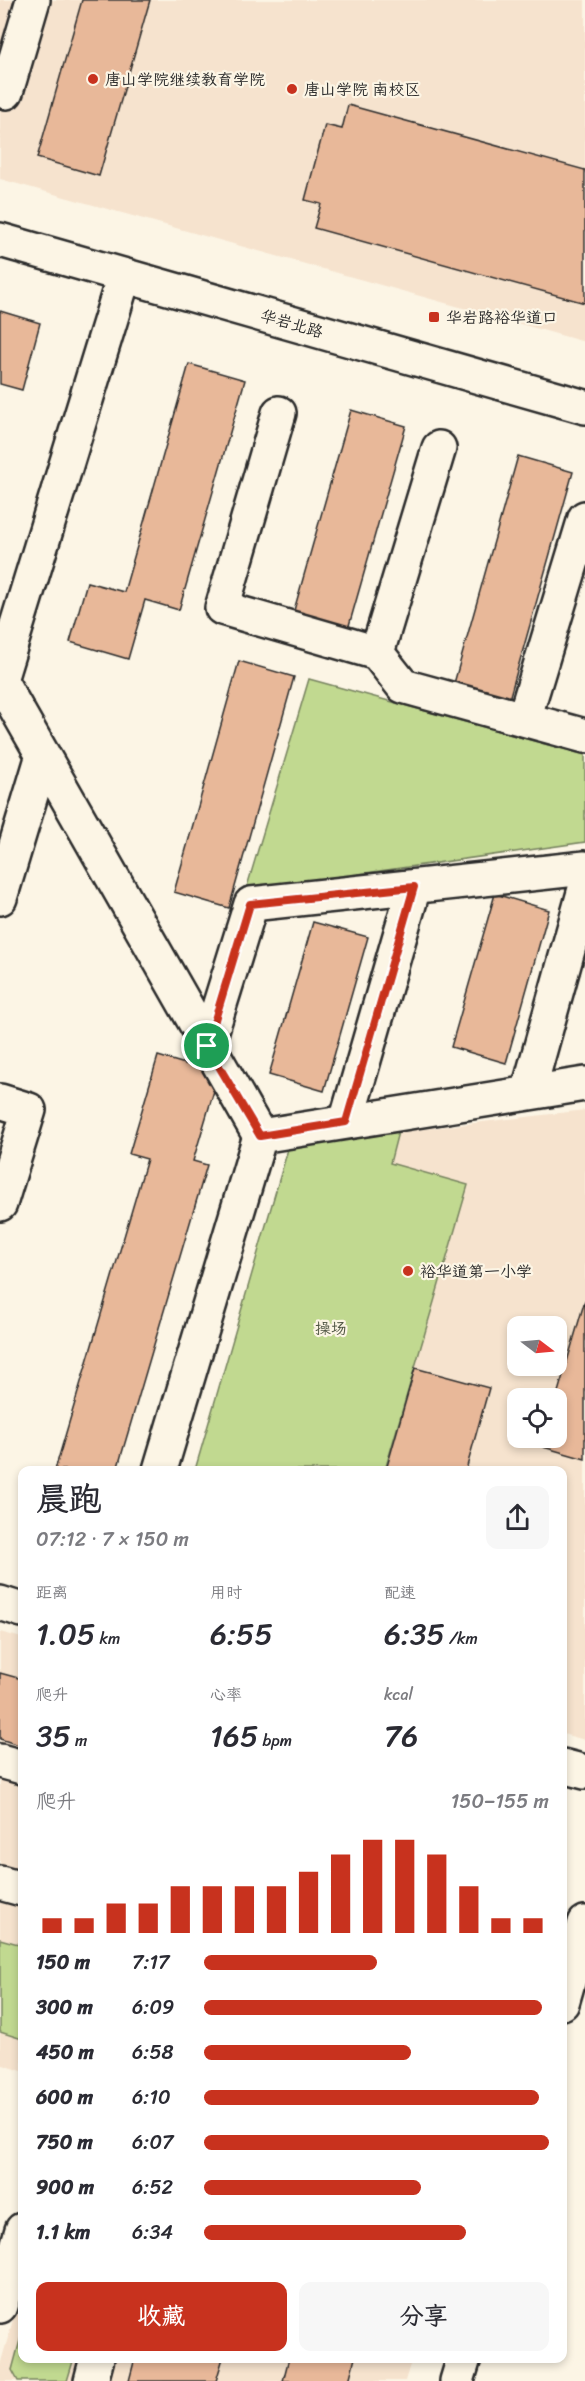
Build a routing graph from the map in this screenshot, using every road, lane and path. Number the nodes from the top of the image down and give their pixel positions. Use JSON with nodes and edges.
{"nodes":[{"id":1,"x":33,"y":0,"type":"edge"},
{"id":2,"x":6,"y":92,"type":"dead end"},
{"id":3,"x":0,"y":240,"type":"edge"},
{"id":4,"x":124,"y":276,"type":"junction"},
{"id":5,"x":585,"y":406,"type":"edge"},
{"id":6,"x":279,"y":413,"type":"dead end"},
{"id":7,"x":439,"y":448,"type":"dead end"},
{"id":8,"x":585,"y":518,"type":"edge"},
{"id":9,"x":377,"y":653,"type":"junction"},
{"id":10,"x":524,"y":719,"type":"junction"},
{"id":11,"x":585,"y":736,"type":"edge"},
{"id":12,"x":43,"y":755,"type":"junction"},
{"id":13,"x":585,"y":868,"type":"edge"},
{"id":14,"x":414,"y":887,"type":"junction"},
{"id":15,"x":585,"y":889,"type":"edge"},
{"id":16,"x":0,"y":898,"type":"edge"},
{"id":17,"x":207,"y":1046,"type":"junction"},
{"id":18,"x":585,"y":1084,"type":"edge"},
{"id":19,"x":528,"y":1093,"type":"junction"},
{"id":20,"x":0,"y":1101,"type":"edge"},
{"id":21,"x":346,"y":1122,"type":"junction"},
{"id":22,"x":260,"y":1136,"type":"junction"},
{"id":23,"x":0,"y":1204,"type":"edge"},
{"id":24,"x":161,"y":1466,"type":"edge"},
{"id":25,"x":0,"y":1603,"type":"edge"},
{"id":26,"x":18,"y":1609,"type":"edge"},
{"id":27,"x":0,"y":1761,"type":"edge"},
{"id":28,"x":18,"y":1766,"type":"edge"},
{"id":29,"x":567,"y":1767,"type":"edge"},
{"id":30,"x":585,"y":1772,"type":"edge"},
{"id":31,"x":0,"y":1883,"type":"edge"},
{"id":32,"x":18,"y":1888,"type":"edge"},
{"id":33,"x":585,"y":1923,"type":"edge"},
{"id":34,"x":567,"y":1986,"type":"edge"},
{"id":35,"x":13,"y":2240,"type":"edge"},
{"id":36,"x":0,"y":2307,"type":"edge"},
{"id":37,"x":96,"y":2363,"type":"edge"},
{"id":38,"x":462,"y":2363,"type":"edge"},
{"id":39,"x":91,"y":2381,"type":"edge"},
{"id":40,"x":457,"y":2381,"type":"edge"}],
"edges":[{"from":1,"to":2,"type":"street"},
{"from":3,"to":4,"type":"street","name":"华岩北路"},
{"from":4,"to":5,"type":"street","name":"华岩北路"},
{"from":4,"to":12,"type":"street"},
{"from":6,"to":9,"type":"street"},
{"from":7,"to":9,"type":"street"},
{"from":8,"to":10,"type":"street"},
{"from":9,"to":10,"type":"street"},
{"from":10,"to":11,"type":"street"},
{"from":12,"to":16,"type":"street"},
{"from":12,"to":17,"type":"street"},
{"from":13,"to":14,"type":"street"},
{"from":14,"to":17,"type":"street"},
{"from":14,"to":21,"type":"street"},
{"from":15,"to":19,"type":"street"},
{"from":17,"to":22,"type":"street"},
{"from":18,"to":19,"type":"street"},
{"from":19,"to":21,"type":"street"},
{"from":20,"to":23,"type":"street"},
{"from":21,"to":22,"type":"street"},
{"from":22,"to":24,"type":"street"},
{"from":25,"to":26,"type":"street"},
{"from":27,"to":28,"type":"street"},
{"from":29,"to":30,"type":"street"},
{"from":31,"to":32,"type":"street"},
{"from":33,"to":34,"type":"street"},
{"from":35,"to":36,"type":"street"},
{"from":37,"to":39,"type":"street"},
{"from":38,"to":40,"type":"street"}]}
